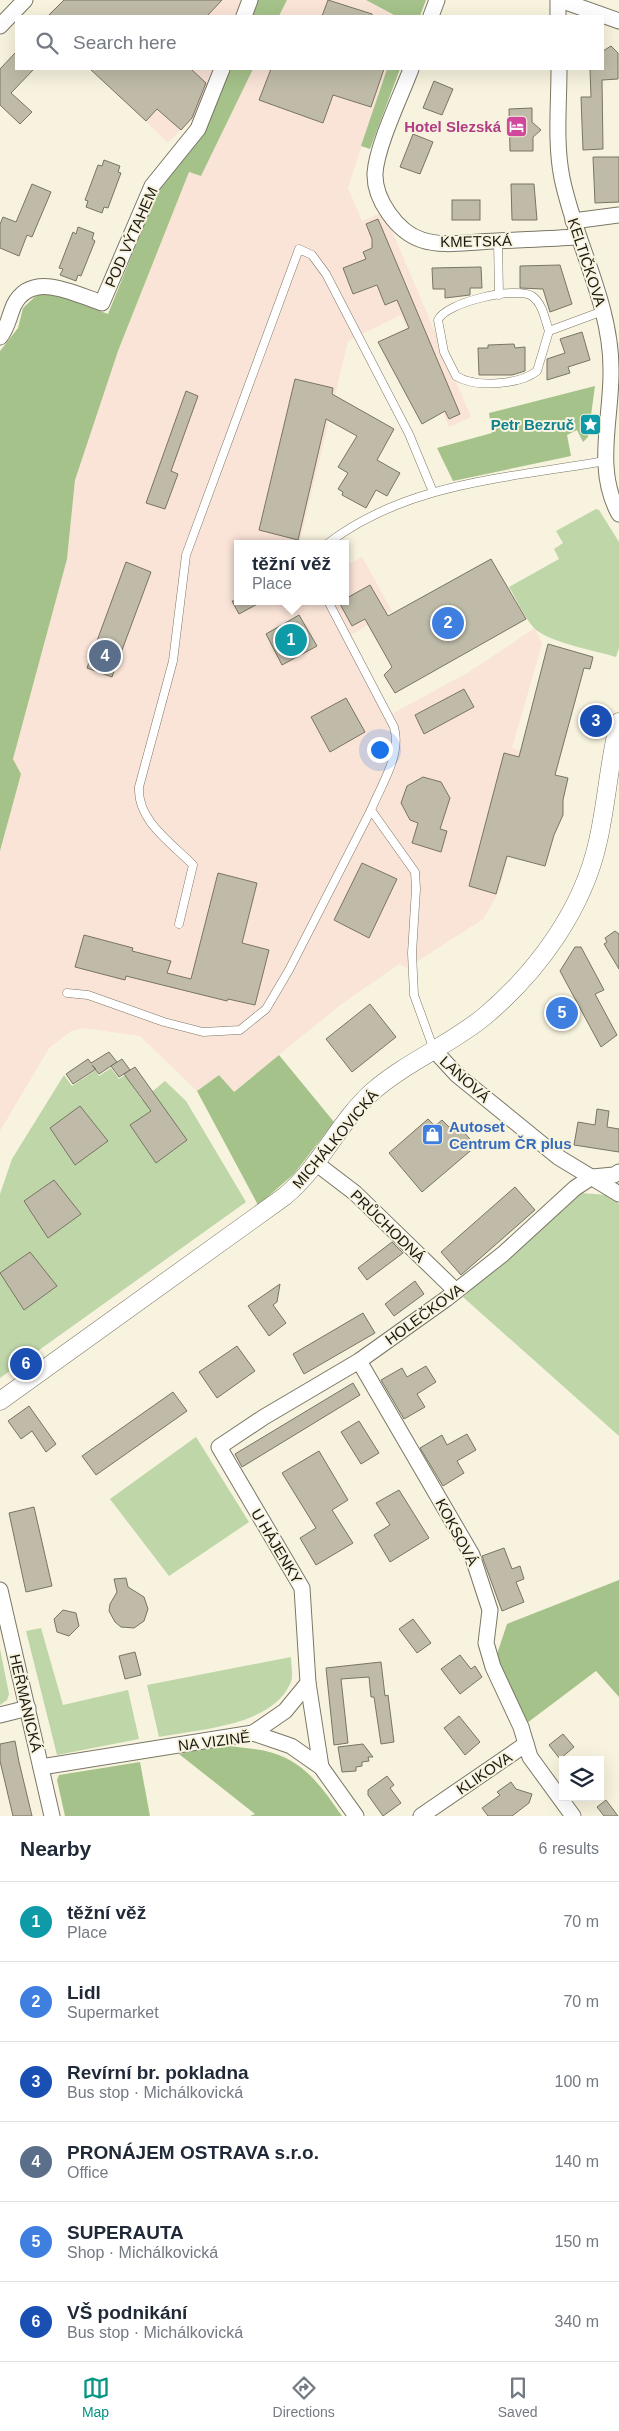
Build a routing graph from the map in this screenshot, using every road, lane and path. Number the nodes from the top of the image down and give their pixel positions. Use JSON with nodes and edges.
{"nodes":[{"id":1,"x":25,"y":0,"type":"edge"},
{"id":2,"x":250,"y":0,"type":"edge"},
{"id":3,"x":437,"y":0,"type":"edge"},
{"id":4,"x":559,"y":0,"type":"edge"},
{"id":5,"x":244,"y":15,"type":"edge"},
{"id":6,"x":431,"y":15,"type":"edge"},
{"id":7,"x":558,"y":15,"type":"edge"},
{"id":8,"x":602,"y":15,"type":"edge"},
{"id":9,"x":604,"y":16,"type":"edge"},
{"id":10,"x":619,"y":21,"type":"edge"},
{"id":11,"x":0,"y":26,"type":"edge"},
{"id":12,"x":222,"y":70,"type":"edge"},
{"id":13,"x":411,"y":70,"type":"edge"},
{"id":14,"x":558,"y":70,"type":"edge"},
{"id":15,"x":619,"y":215,"type":"edge"},
{"id":16,"x":573,"y":221,"type":"junction"},
{"id":17,"x":577,"y":237,"type":"junction"},
{"id":18,"x":498,"y":241,"type":"junction"},
{"id":19,"x":498,"y":295,"type":"junction"},
{"id":20,"x":602,"y":310,"type":"junction"},
{"id":21,"x":549,"y":331,"type":"junction"},
{"id":22,"x":0,"y":337,"type":"edge"},
{"id":23,"x":605,"y":461,"type":"junction"},
{"id":24,"x":619,"y":472,"type":"edge"},
{"id":25,"x":433,"y":492,"type":"junction"},
{"id":26,"x":619,"y":514,"type":"edge"},
{"id":27,"x":333,"y":540,"type":"edge"},
{"id":28,"x":330,"y":605,"type":"edge"},
{"id":29,"x":618,"y":728,"type":"edge"},
{"id":30,"x":371,"y":810,"type":"junction"},
{"id":31,"x":179,"y":924,"type":"dead end"},
{"id":32,"x":67,"y":993,"type":"dead end"},
{"id":33,"x":434,"y":1050,"type":"junction"},
{"id":34,"x":317,"y":1164,"type":"junction"},
{"id":35,"x":619,"y":1172,"type":"edge"},
{"id":36,"x":592,"y":1177,"type":"junction"},
{"id":37,"x":619,"y":1194,"type":"edge"},
{"id":38,"x":456,"y":1291,"type":"junction"},
{"id":39,"x":359,"y":1361,"type":"junction"},
{"id":40,"x":0,"y":1401,"type":"edge"},
{"id":41,"x":219,"y":1447,"type":"joint"},
{"id":42,"x":0,"y":1590,"type":"edge"},
{"id":43,"x":308,"y":1683,"type":"junction"},
{"id":44,"x":28,"y":1708,"type":"junction"},
{"id":45,"x":0,"y":1715,"type":"edge"},
{"id":46,"x":253,"y":1733,"type":"junction"},
{"id":47,"x":526,"y":1744,"type":"junction"},
{"id":48,"x":41,"y":1767,"type":"junction"},
{"id":49,"x":321,"y":1768,"type":"junction"},
{"id":50,"x":52,"y":1816,"type":"edge"},
{"id":51,"x":356,"y":1816,"type":"edge"},
{"id":52,"x":421,"y":1816,"type":"edge"},
{"id":53,"x":573,"y":1816,"type":"edge"}],
"edges":[{"from":1,"to":11,"type":"street"},
{"from":2,"to":5,"type":"street"},
{"from":3,"to":6,"type":"street"},
{"from":4,"to":7,"type":"street"},
{"from":4,"to":8,"type":"street"},
{"from":9,"to":10,"type":"street"},
{"from":12,"to":22,"type":"street","name":"POD VÝTAHEM"},
{"from":13,"to":18,"type":"street","name":"KMETSKÁ"},
{"from":14,"to":16,"type":"street","name":"KELTIČKOVA"},
{"from":15,"to":16,"type":"street"},
{"from":16,"to":17,"type":"street","name":"KELTIČKOVA"},
{"from":17,"to":18,"type":"street","name":"KMETSKÁ"},
{"from":17,"to":20,"type":"street","name":"KELTIČKOVA"},
{"from":18,"to":19,"type":"lane"},
{"from":19,"to":21,"type":"lane"},
{"from":19,"to":21,"type":"lane"},
{"from":20,"to":21,"type":"lane"},
{"from":20,"to":23,"type":"street","name":"KELTIČKOVA"},
{"from":23,"to":24,"type":"street"},
{"from":23,"to":25,"type":"lane"},
{"from":23,"to":26,"type":"street","name":"KELTIČKOVA"},
{"from":25,"to":27,"type":"lane"},
{"from":25,"to":31,"type":"lane"},
{"from":28,"to":30,"type":"lane"},
{"from":29,"to":33,"type":"street","name":"MICHÁLKOVICKÁ"},
{"from":30,"to":32,"type":"lane"},
{"from":30,"to":33,"type":"lane"},
{"from":33,"to":34,"type":"street","name":"MICHÁLKOVICKÁ"},
{"from":33,"to":36,"type":"street","name":"LANOVÁ"},
{"from":34,"to":38,"type":"street","name":"PRŮCHODNÁ"},
{"from":34,"to":40,"type":"street","name":"MICHÁLKOVICKÁ"},
{"from":35,"to":36,"type":"street","name":"HOLEČKOVA"},
{"from":36,"to":37,"type":"street","name":"LANOVÁ"},
{"from":36,"to":38,"type":"street","name":"HOLEČKOVA"},
{"from":38,"to":39,"type":"street","name":"HOLEČKOVA"},
{"from":39,"to":41,"type":"street","name":"HOLEČKOVA"},
{"from":39,"to":47,"type":"street","name":"KOKSOVÁ"},
{"from":41,"to":43,"type":"street","name":"U HÁJENKY"},
{"from":42,"to":44,"type":"street","name":"HEŘMANICKÁ"},
{"from":43,"to":46,"type":"street"},
{"from":43,"to":49,"type":"street","name":"U HÁJENKY"},
{"from":44,"to":45,"type":"street"},
{"from":44,"to":48,"type":"street","name":"HEŘMANICKÁ"},
{"from":46,"to":48,"type":"street","name":"NA VIZINĚ"},
{"from":46,"to":49,"type":"street","name":"NA VIZINĚ"},
{"from":47,"to":52,"type":"street","name":"KLIKOVA"},
{"from":47,"to":53,"type":"street","name":"KLIKOVA"},
{"from":48,"to":50,"type":"street","name":"HEŘMANICKÁ"},
{"from":49,"to":51,"type":"street","name":"NA VIZINĚ"}]}
